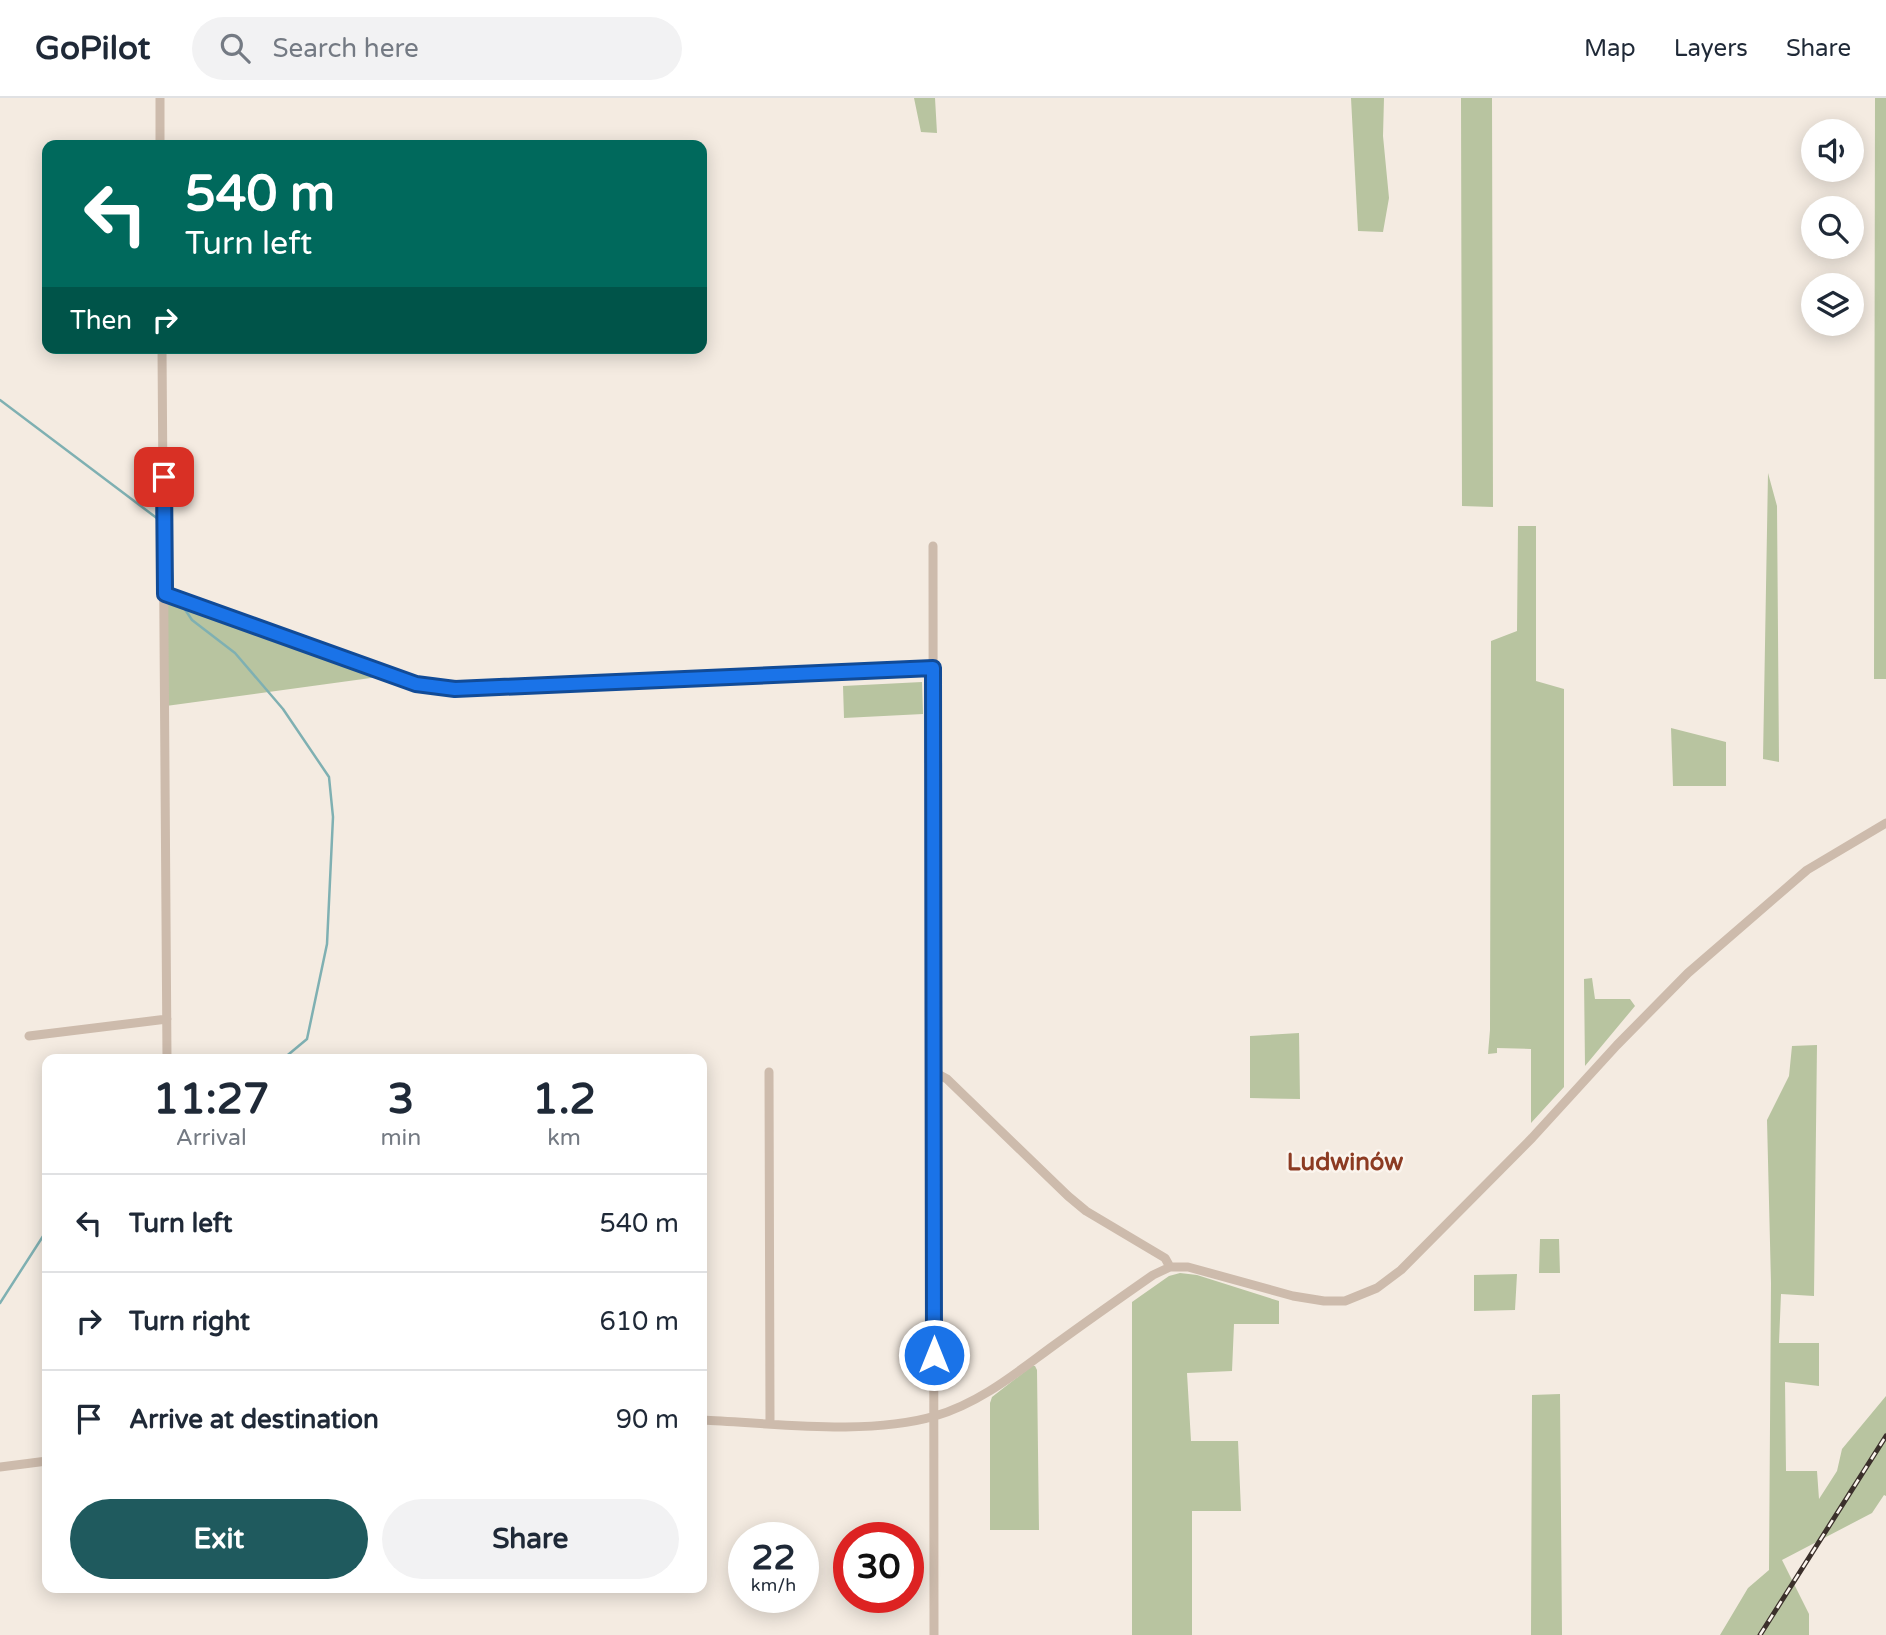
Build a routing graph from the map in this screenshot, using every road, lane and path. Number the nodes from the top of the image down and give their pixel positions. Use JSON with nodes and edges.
{"nodes":[{"id":1,"x":160,"y":98,"type":"edge"},
{"id":2,"x":160,"y":140,"type":"edge"},
{"id":3,"x":162,"y":354,"type":"edge"},
{"id":4,"x":933,"y":546,"type":"dead end"},
{"id":5,"x":165,"y":594,"type":"junction"},
{"id":6,"x":933,"y":668,"type":"junction"},
{"id":7,"x":1886,"y":823,"type":"edge"},
{"id":8,"x":167,"y":1019,"type":"junction"},
{"id":9,"x":29,"y":1036,"type":"dead end"},
{"id":10,"x":167,"y":1054,"type":"edge"},
{"id":11,"x":769,"y":1072,"type":"dead end"},
{"id":12,"x":934,"y":1072,"type":"junction"},
{"id":13,"x":1170,"y":1267,"type":"junction"},
{"id":14,"x":935,"y":1416,"type":"junction"},
{"id":15,"x":707,"y":1420,"type":"edge"},
{"id":16,"x":770,"y":1423,"type":"junction"},
{"id":17,"x":42,"y":1462,"type":"edge"},
{"id":18,"x":0,"y":1467,"type":"edge"},
{"id":19,"x":934,"y":1635,"type":"edge"}],
"edges":[{"from":1,"to":2,"type":"street"},
{"from":3,"to":5,"type":"street"},
{"from":4,"to":6,"type":"street"},
{"from":5,"to":6,"type":"street"},
{"from":5,"to":8,"type":"street"},
{"from":6,"to":12,"type":"street"},
{"from":7,"to":13,"type":"street"},
{"from":8,"to":9,"type":"street"},
{"from":8,"to":10,"type":"street"},
{"from":11,"to":16,"type":"street"},
{"from":12,"to":13,"type":"street"},
{"from":12,"to":14,"type":"street"},
{"from":13,"to":14,"type":"street"},
{"from":14,"to":16,"type":"street"},
{"from":14,"to":19,"type":"street"},
{"from":15,"to":16,"type":"street"},
{"from":17,"to":18,"type":"street"}]}
